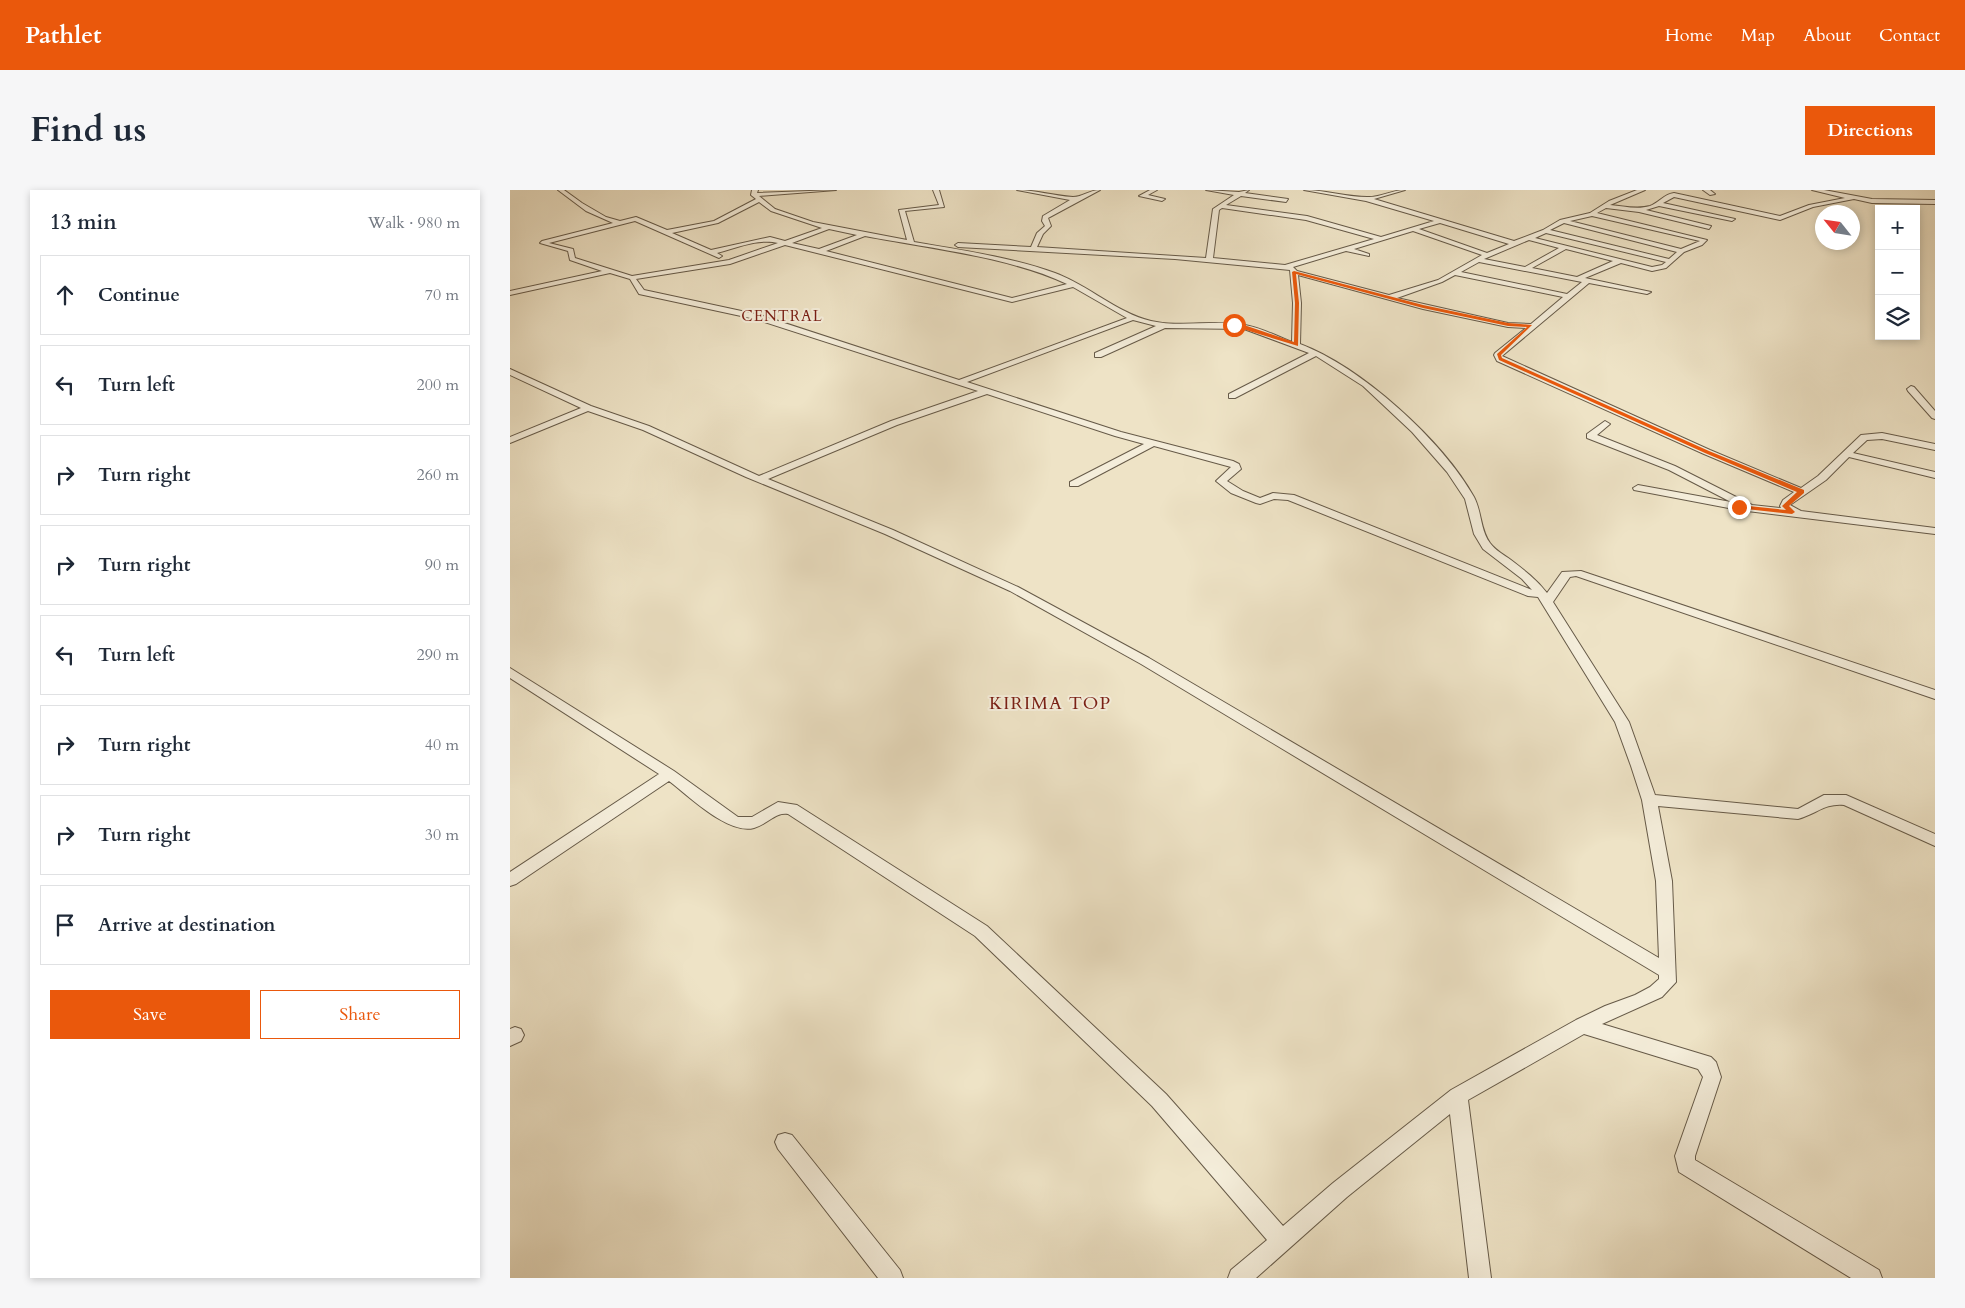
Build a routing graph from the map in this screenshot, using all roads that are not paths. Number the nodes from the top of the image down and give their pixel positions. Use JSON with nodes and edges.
{"nodes":[{"id":1,"x":561,"y":190,"type":"edge"},
{"id":2,"x":833,"y":190,"type":"edge"},
{"id":3,"x":936,"y":190,"type":"edge"},
{"id":4,"x":1020,"y":190,"type":"edge"},
{"id":5,"x":1097,"y":190,"type":"edge"},
{"id":6,"x":1154,"y":190,"type":"edge"},
{"id":7,"x":1209,"y":190,"type":"edge"},
{"id":8,"x":1307,"y":190,"type":"edge"},
{"id":9,"x":1402,"y":190,"type":"edge"},
{"id":10,"x":1642,"y":190,"type":"edge"},
{"id":11,"x":1706,"y":190,"type":"edge"},
{"id":12,"x":1815,"y":190,"type":"edge"},
{"id":13,"x":1243,"y":192,"type":"edge"},
{"id":14,"x":1712,"y":194,"type":"dead end"},
{"id":15,"x":756,"y":195,"type":"edge"},
{"id":16,"x":1852,"y":198,"type":"junction"},
{"id":17,"x":1076,"y":199,"type":"junction"},
{"id":18,"x":1162,"y":199,"type":"dead end"},
{"id":19,"x":1286,"y":200,"type":"dead end"},
{"id":20,"x":1367,"y":200,"type":"junction"},
{"id":21,"x":1935,"y":202,"type":"edge"},
{"id":22,"x":1660,"y":204,"type":"junction"},
{"id":23,"x":1221,"y":206,"type":"junction"},
{"id":24,"x":1604,"y":206,"type":"junction"},
{"id":25,"x":1639,"y":210,"type":"junction"},
{"id":26,"x":1592,"y":214,"type":"junction"},
{"id":27,"x":1732,"y":219,"type":"dead end"},
{"id":28,"x":1443,"y":220,"type":"junction"},
{"id":29,"x":1562,"y":221,"type":"junction"},
{"id":30,"x":620,"y":222,"type":"junction"},
{"id":31,"x":1709,"y":227,"type":"dead end"},
{"id":32,"x":827,"y":228,"type":"junction"},
{"id":33,"x":1411,"y":229,"type":"junction"},
{"id":34,"x":1545,"y":231,"type":"junction"},
{"id":35,"x":668,"y":232,"type":"junction"},
{"id":36,"x":863,"y":235,"type":"junction"},
{"id":37,"x":1528,"y":238,"type":"junction"},
{"id":38,"x":1380,"y":239,"type":"junction"},
{"id":39,"x":787,"y":243,"type":"junction"},
{"id":40,"x":914,"y":243,"type":"junction"},
{"id":41,"x":1516,"y":244,"type":"junction"},
{"id":42,"x":1033,"y":248,"type":"junction"},
{"id":43,"x":1565,"y":248,"type":"junction"},
{"id":44,"x":1348,"y":249,"type":"junction"},
{"id":45,"x":820,"y":251,"type":"junction"},
{"id":46,"x":1682,"y":251,"type":"junction"},
{"id":47,"x":712,"y":252,"type":"junction"},
{"id":48,"x":1367,"y":255,"type":"dead end"},
{"id":49,"x":1487,"y":255,"type":"junction"},
{"id":50,"x":1210,"y":260,"type":"junction"},
{"id":51,"x":1478,"y":260,"type":"junction"},
{"id":52,"x":1620,"y":261,"type":"junction"},
{"id":53,"x":1670,"y":261,"type":"junction"},
{"id":54,"x":730,"y":262,"type":"junction"},
{"id":55,"x":1285,"y":267,"type":"junction"},
{"id":56,"x":1526,"y":269,"type":"junction"},
{"id":57,"x":610,"y":271,"type":"junction"},
{"id":58,"x":1294,"y":272,"type":"junction"},
{"id":59,"x":1454,"y":272,"type":"junction"},
{"id":60,"x":632,"y":278,"type":"junction"},
{"id":61,"x":1579,"y":278,"type":"junction"},
{"id":62,"x":1588,"y":280,"type":"junction"},
{"id":63,"x":1074,"y":284,"type":"junction"},
{"id":64,"x":1647,"y":292,"type":"dead end"},
{"id":65,"x":510,"y":293,"type":"edge"},
{"id":66,"x":1568,"y":296,"type":"junction"},
{"id":67,"x":1388,"y":298,"type":"junction"},
{"id":68,"x":1133,"y":318,"type":"junction"},
{"id":69,"x":1165,"y":325,"type":"junction"},
{"id":70,"x":1531,"y":326,"type":"junction"},
{"id":71,"x":1296,"y":345,"type":"junction"},
{"id":72,"x":1316,"y":353,"type":"junction"},
{"id":73,"x":1098,"y":355,"type":"dead end"},
{"id":74,"x":510,"y":372,"type":"edge"},
{"id":75,"x":958,"y":384,"type":"junction"},
{"id":76,"x":1911,"y":389,"type":"dead end"},
{"id":77,"x":985,"y":392,"type":"junction"},
{"id":78,"x":1232,"y":396,"type":"dead end"},
{"id":79,"x":588,"y":408,"type":"junction"},
{"id":80,"x":1935,"y":416,"type":"edge"},
{"id":81,"x":1605,"y":424,"type":"dead end"},
{"id":82,"x":510,"y":440,"type":"edge"},
{"id":83,"x":1153,"y":443,"type":"junction"},
{"id":84,"x":1935,"y":447,"type":"edge"},
{"id":85,"x":1846,"y":454,"type":"junction"},
{"id":86,"x":1935,"y":475,"type":"edge"},
{"id":87,"x":760,"y":479,"type":"junction"},
{"id":88,"x":1074,"y":484,"type":"dead end"},
{"id":89,"x":1638,"y":488,"type":"dead end"},
{"id":90,"x":1802,"y":492,"type":"junction"},
{"id":91,"x":1748,"y":508,"type":"junction"},
{"id":92,"x":1792,"y":512,"type":"junction"},
{"id":93,"x":1935,"y":531,"type":"edge"},
{"id":94,"x":1545,"y":598,"type":"junction"},
{"id":95,"x":510,"y":672,"type":"edge"},
{"id":96,"x":1935,"y":695,"type":"edge"},
{"id":97,"x":669,"y":774,"type":"junction"},
{"id":98,"x":1649,"y":800,"type":"junction"},
{"id":99,"x":1935,"y":840,"type":"edge"},
{"id":100,"x":510,"y":880,"type":"edge"},
{"id":101,"x":1668,"y":972,"type":"junction"},
{"id":102,"x":1582,"y":1026,"type":"junction"},
{"id":103,"x":1458,"y":1096,"type":"junction"},
{"id":104,"x":785,"y":1142,"type":"dead end"},
{"id":105,"x":1282,"y":1241,"type":"junction"},
{"id":106,"x":892,"y":1278,"type":"edge"},
{"id":107,"x":1239,"y":1278,"type":"edge"},
{"id":108,"x":1480,"y":1278,"type":"edge"},
{"id":109,"x":1871,"y":1278,"type":"edge"}],
"edges":[{"from":1,"to":30,"type":"street"},
{"from":2,"to":15,"type":"street"},
{"from":3,"to":40,"type":"street"},
{"from":4,"to":17,"type":"street"},
{"from":5,"to":17,"type":"street"},
{"from":6,"to":18,"type":"street"},
{"from":7,"to":13,"type":"street"},
{"from":8,"to":20,"type":"street"},
{"from":9,"to":20,"type":"street"},
{"from":10,"to":24,"type":"street"},
{"from":11,"to":14,"type":"street"},
{"from":12,"to":16,"type":"street"},
{"from":13,"to":19,"type":"street"},
{"from":13,"to":23,"type":"street"},
{"from":15,"to":32,"type":"street"},
{"from":15,"to":35,"type":"street"},
{"from":16,"to":21,"type":"street"},
{"from":16,"to":22,"type":"street"},
{"from":17,"to":42,"type":"street"},
{"from":20,"to":28,"type":"street"},
{"from":22,"to":25,"type":"street"},
{"from":22,"to":27,"type":"street"},
{"from":23,"to":38,"type":"street"},
{"from":23,"to":50,"type":"street"},
{"from":24,"to":25,"type":"street"},
{"from":24,"to":26,"type":"street"},
{"from":25,"to":31,"type":"street"},
{"from":26,"to":29,"type":"street"},
{"from":26,"to":46,"type":"street"},
{"from":28,"to":33,"type":"street"},
{"from":28,"to":41,"type":"street"},
{"from":29,"to":34,"type":"street"},
{"from":29,"to":46,"type":"street"},
{"from":30,"to":35,"type":"street"},
{"from":30,"to":57,"type":"street"},
{"from":32,"to":36,"type":"street"},
{"from":32,"to":39,"type":"street"},
{"from":33,"to":38,"type":"street"},
{"from":33,"to":49,"type":"street"},
{"from":34,"to":37,"type":"street"},
{"from":34,"to":53,"type":"street"},
{"from":35,"to":47,"type":"street"},
{"from":36,"to":40,"type":"street"},
{"from":36,"to":45,"type":"street"},
{"from":37,"to":41,"type":"street"},
{"from":37,"to":43,"type":"street"},
{"from":38,"to":44,"type":"street"},
{"from":39,"to":45,"type":"street"},
{"from":39,"to":47,"type":"street"},
{"from":39,"to":54,"type":"street"},
{"from":40,"to":42,"type":"street"},
{"from":40,"to":63,"type":"street"},
{"from":41,"to":49,"type":"street"},
{"from":42,"to":50,"type":"street"},
{"from":43,"to":52,"type":"street"},
{"from":43,"to":56,"type":"street"},
{"from":44,"to":48,"type":"street"},
{"from":44,"to":55,"type":"street"},
{"from":45,"to":63,"type":"street"},
{"from":46,"to":53,"type":"street"},
{"from":47,"to":54,"type":"street"},
{"from":49,"to":51,"type":"street"},
{"from":50,"to":55,"type":"street"},
{"from":51,"to":56,"type":"street"},
{"from":51,"to":59,"type":"street"},
{"from":52,"to":53,"type":"street"},
{"from":52,"to":61,"type":"street"},
{"from":54,"to":60,"type":"street"},
{"from":55,"to":58,"type":"street"},
{"from":56,"to":61,"type":"street"},
{"from":57,"to":60,"type":"street"},
{"from":57,"to":65,"type":"street"},
{"from":58,"to":67,"type":"street"},
{"from":58,"to":71,"type":"street"},
{"from":59,"to":66,"type":"street"},
{"from":59,"to":67,"type":"street"},
{"from":60,"to":75,"type":"street"},
{"from":61,"to":62,"type":"street"},
{"from":62,"to":64,"type":"street"},
{"from":62,"to":66,"type":"street"},
{"from":63,"to":68,"type":"street"},
{"from":66,"to":70,"type":"street"},
{"from":67,"to":70,"type":"street"},
{"from":68,"to":69,"type":"street"},
{"from":68,"to":75,"type":"street"},
{"from":69,"to":71,"type":"street"},
{"from":69,"to":73,"type":"street"},
{"from":70,"to":90,"type":"street"},
{"from":71,"to":72,"type":"street"},
{"from":72,"to":78,"type":"street"},
{"from":72,"to":94,"type":"street"},
{"from":74,"to":79,"type":"street"},
{"from":75,"to":77,"type":"street"},
{"from":76,"to":80,"type":"street"},
{"from":77,"to":83,"type":"street"},
{"from":77,"to":87,"type":"street"},
{"from":79,"to":82,"type":"street"},
{"from":79,"to":87,"type":"street"},
{"from":81,"to":91,"type":"street"},
{"from":83,"to":88,"type":"street"},
{"from":83,"to":94,"type":"street"},
{"from":84,"to":85,"type":"street"},
{"from":85,"to":86,"type":"street"},
{"from":85,"to":90,"type":"street"},
{"from":87,"to":101,"type":"street"},
{"from":89,"to":91,"type":"street"},
{"from":90,"to":92,"type":"street"},
{"from":91,"to":92,"type":"street"},
{"from":92,"to":93,"type":"street"},
{"from":94,"to":96,"type":"street"},
{"from":94,"to":98,"type":"street"},
{"from":95,"to":97,"type":"street"},
{"from":97,"to":100,"type":"street"},
{"from":97,"to":105,"type":"street"},
{"from":98,"to":99,"type":"street"},
{"from":98,"to":101,"type":"street"},
{"from":101,"to":102,"type":"street"},
{"from":102,"to":103,"type":"street"},
{"from":102,"to":109,"type":"street"},
{"from":103,"to":105,"type":"street"},
{"from":103,"to":108,"type":"street"},
{"from":104,"to":106,"type":"street"},
{"from":105,"to":107,"type":"street"}]}
